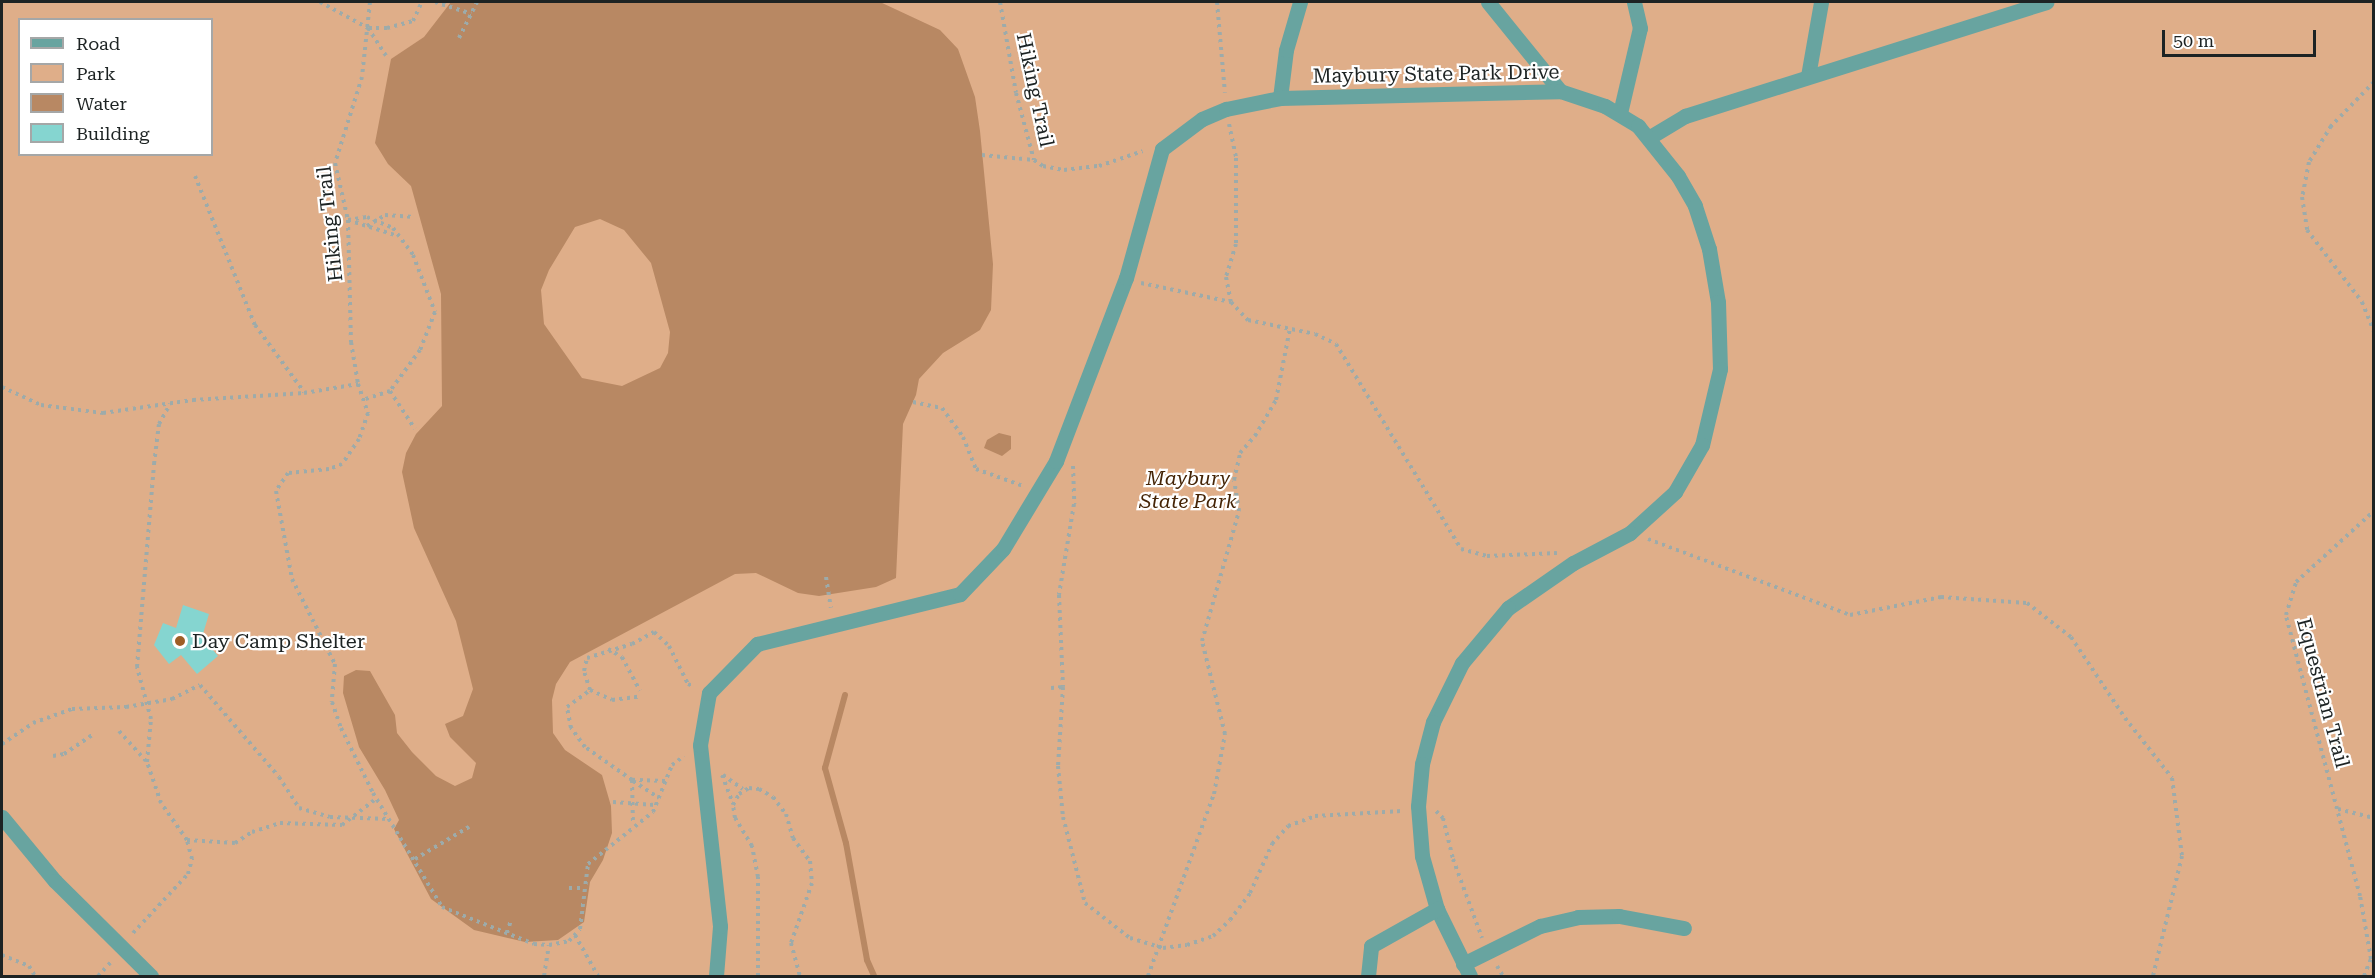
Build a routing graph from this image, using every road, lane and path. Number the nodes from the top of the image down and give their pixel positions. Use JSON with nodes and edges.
{"nodes":[{"id":1,"x":320,"y":2,"type":"edge"},
{"id":2,"x":370,"y":2,"type":"edge"},
{"id":3,"x":422,"y":2,"type":"edge"},
{"id":4,"x":435,"y":2,"type":"edge"},
{"id":5,"x":477,"y":2,"type":"edge"},
{"id":6,"x":999,"y":2,"type":"edge"},
{"id":7,"x":1300,"y":2,"type":"edge"},
{"id":8,"x":1488,"y":2,"type":"edge"},
{"id":9,"x":1634,"y":2,"type":"edge"},
{"id":10,"x":1821,"y":2,"type":"edge"},
{"id":11,"x":2046,"y":2,"type":"edge"},
{"id":12,"x":471,"y":14,"type":"junction"},
{"id":13,"x":368,"y":28,"type":"junction"},
{"id":14,"x":459,"y":38,"type":"dead end"},
{"id":15,"x":386,"y":56,"type":"dead end"},
{"id":16,"x":1808,"y":76,"type":"junction"},
{"id":17,"x":2373,"y":82,"type":"edge"},
{"id":18,"x":1560,"y":91,"type":"junction"},
{"id":19,"x":1280,"y":98,"type":"junction"},
{"id":20,"x":1620,"y":113,"type":"junction"},
{"id":21,"x":1650,"y":137,"type":"junction"},
{"id":22,"x":1162,"y":149,"type":"junction"},
{"id":23,"x":982,"y":154,"type":"dead end"},
{"id":24,"x":1034,"y":160,"type":"junction"},
{"id":25,"x":195,"y":176,"type":"dead end"},
{"id":26,"x":411,"y":217,"type":"dead end"},
{"id":27,"x":376,"y":219,"type":"junction"},
{"id":28,"x":348,"y":220,"type":"junction"},
{"id":29,"x":366,"y":226,"type":"junction"},
{"id":30,"x":400,"y":237,"type":"junction"},
{"id":31,"x":1126,"y":278,"type":"junction"},
{"id":32,"x":1231,"y":302,"type":"dead end"},
{"id":33,"x":1290,"y":328,"type":"dead end"},
{"id":34,"x":2373,"y":332,"type":"edge"},
{"id":35,"x":358,"y":384,"type":"junction"},
{"id":36,"x":2,"y":387,"type":"edge"},
{"id":37,"x":390,"y":391,"type":"junction"},
{"id":38,"x":304,"y":393,"type":"junction"},
{"id":39,"x":365,"y":399,"type":"junction"},
{"id":40,"x":913,"y":402,"type":"dead end"},
{"id":41,"x":170,"y":404,"type":"junction"},
{"id":42,"x":415,"y":429,"type":"dead end"},
{"id":43,"x":1057,"y":456,"type":"junction"},
{"id":44,"x":1037,"y":492,"type":"junction"},
{"id":45,"x":2373,"y":511,"type":"edge"},
{"id":46,"x":826,"y":577,"type":"dead end"},
{"id":47,"x":831,"y":608,"type":"dead end"},
{"id":48,"x":608,"y":649,"type":"junction"},
{"id":49,"x":1063,"y":687,"type":"junction"},
{"id":50,"x":1051,"y":688,"type":"dead end"},
{"id":51,"x":590,"y":690,"type":"junction"},
{"id":52,"x":640,"y":691,"type":"dead end"},
{"id":53,"x":709,"y":693,"type":"junction"},
{"id":54,"x":638,"y":697,"type":"dead end"},
{"id":55,"x":145,"y":704,"type":"junction"},
{"id":56,"x":118,"y":731,"type":"dead end"},
{"id":57,"x":92,"y":735,"type":"dead end"},
{"id":58,"x":2,"y":744,"type":"edge"},
{"id":59,"x":700,"y":745,"type":"junction"},
{"id":60,"x":53,"y":756,"type":"dead end"},
{"id":61,"x":147,"y":762,"type":"junction"},
{"id":62,"x":722,"y":775,"type":"dead end"},
{"id":63,"x":632,"y":780,"type":"junction"},
{"id":64,"x":665,"y":781,"type":"junction"},
{"id":65,"x":743,"y":789,"type":"junction"},
{"id":66,"x":377,"y":798,"type":"junction"},
{"id":67,"x":658,"y":798,"type":"junction"},
{"id":68,"x":613,"y":802,"type":"dead end"},
{"id":69,"x":656,"y":805,"type":"junction"},
{"id":70,"x":631,"y":806,"type":"junction"},
{"id":71,"x":2338,"y":809,"type":"junction"},
{"id":72,"x":1418,"y":811,"type":"junction"},
{"id":73,"x":2,"y":817,"type":"edge"},
{"id":74,"x":354,"y":818,"type":"junction"},
{"id":75,"x":2373,"y":818,"type":"edge"},
{"id":76,"x":392,"y":821,"type":"junction"},
{"id":77,"x":633,"y":825,"type":"junction"},
{"id":78,"x":469,"y":827,"type":"dead end"},
{"id":79,"x":187,"y":840,"type":"junction"},
{"id":80,"x":415,"y":859,"type":"junction"},
{"id":81,"x":569,"y":888,"type":"dead end"},
{"id":82,"x":584,"y":888,"type":"junction"},
{"id":83,"x":1437,"y":909,"type":"junction"},
{"id":84,"x":511,"y":920,"type":"dead end"},
{"id":85,"x":1684,"y":928,"type":"dead end"},
{"id":86,"x":507,"y":933,"type":"junction"},
{"id":87,"x":575,"y":935,"type":"junction"},
{"id":88,"x":549,"y":945,"type":"junction"},
{"id":89,"x":1157,"y":946,"type":"junction"},
{"id":90,"x":1487,"y":949,"type":"junction"},
{"id":91,"x":123,"y":950,"type":"junction"},
{"id":92,"x":2,"y":955,"type":"edge"},
{"id":93,"x":1467,"y":970,"type":"edge"},
{"id":94,"x":35,"y":976,"type":"edge"},
{"id":95,"x":151,"y":976,"type":"edge"},
{"id":96,"x":544,"y":976,"type":"edge"},
{"id":97,"x":598,"y":976,"type":"edge"},
{"id":98,"x":716,"y":976,"type":"edge"},
{"id":99,"x":758,"y":976,"type":"edge"},
{"id":100,"x":800,"y":976,"type":"edge"},
{"id":101,"x":1148,"y":976,"type":"edge"},
{"id":102,"x":1368,"y":976,"type":"edge"},
{"id":103,"x":1503,"y":976,"type":"edge"},
{"id":104,"x":2364,"y":976,"type":"edge"}],
"edges":[{"from":1,"to":13,"type":"path"},
{"from":2,"to":13,"type":"path","name":"Hiking Trail"},
{"from":3,"to":13,"type":"path"},
{"from":4,"to":12,"type":"path"},
{"from":5,"to":12,"type":"path"},
{"from":6,"to":24,"type":"path","name":"Hiking Trail"},
{"from":7,"to":19,"type":"lane"},
{"from":8,"to":18,"type":"lane"},
{"from":9,"to":20,"type":"lane"},
{"from":10,"to":16,"type":"lane"},
{"from":11,"to":16,"type":"lane"},
{"from":12,"to":14,"type":"path"},
{"from":13,"to":15,"type":"path"},
{"from":13,"to":28,"type":"path","name":"Hiking Trail"},
{"from":16,"to":21,"type":"lane"},
{"from":17,"to":34,"type":"path"},
{"from":18,"to":19,"type":"lane","name":"Maybury State Park Drive"},
{"from":18,"to":20,"type":"lane","name":"Maybury State Park Drive"},
{"from":19,"to":22,"type":"lane","name":"Maybury State Park Drive"},
{"from":20,"to":21,"type":"lane","name":"Maybury State Park Drive"},
{"from":21,"to":72,"type":"lane","name":"Maybury State Park Drive"},
{"from":22,"to":24,"type":"path","name":"Hiking Trail"},
{"from":22,"to":31,"type":"lane"},
{"from":23,"to":24,"type":"path"},
{"from":25,"to":38,"type":"path"},
{"from":26,"to":27,"type":"path"},
{"from":27,"to":28,"type":"path"},
{"from":27,"to":29,"type":"path"},
{"from":27,"to":30,"type":"path"},
{"from":28,"to":29,"type":"path"},
{"from":28,"to":35,"type":"path","name":"Hiking Trail"},
{"from":29,"to":30,"type":"path"},
{"from":30,"to":37,"type":"path"},
{"from":31,"to":32,"type":"path"},
{"from":31,"to":43,"type":"lane"},
{"from":33,"to":89,"type":"path"},
{"from":35,"to":38,"type":"path"},
{"from":35,"to":39,"type":"path","name":"Hiking Trail"},
{"from":36,"to":41,"type":"path"},
{"from":37,"to":39,"type":"path"},
{"from":37,"to":42,"type":"path"},
{"from":38,"to":41,"type":"path"},
{"from":39,"to":66,"type":"path","name":"Hiking Trail"},
{"from":40,"to":44,"type":"path"},
{"from":41,"to":55,"type":"path"},
{"from":43,"to":44,"type":"lane"},
{"from":43,"to":49,"type":"path"},
{"from":44,"to":53,"type":"lane"},
{"from":45,"to":71,"type":"path","name":"Equestrian Trail"},
{"from":46,"to":47,"type":"path"},
{"from":48,"to":51,"type":"path"},
{"from":48,"to":52,"type":"path"},
{"from":48,"to":53,"type":"path"},
{"from":49,"to":50,"type":"path"},
{"from":49,"to":89,"type":"path"},
{"from":51,"to":54,"type":"path"},
{"from":51,"to":63,"type":"path"},
{"from":53,"to":59,"type":"lane"},
{"from":55,"to":58,"type":"path"},
{"from":55,"to":61,"type":"path"},
{"from":55,"to":74,"type":"path"},
{"from":56,"to":61,"type":"path"},
{"from":57,"to":60,"type":"path"},
{"from":59,"to":64,"type":"path"},
{"from":59,"to":98,"type":"lane"},
{"from":61,"to":79,"type":"path"},
{"from":62,"to":65,"type":"path"},
{"from":63,"to":64,"type":"path"},
{"from":63,"to":67,"type":"path"},
{"from":63,"to":70,"type":"path"},
{"from":64,"to":67,"type":"path"},
{"from":65,"to":99,"type":"path"},
{"from":65,"to":100,"type":"path"},
{"from":66,"to":74,"type":"path"},
{"from":66,"to":76,"type":"path","name":"Hiking Trail"},
{"from":67,"to":69,"type":"path"},
{"from":68,"to":70,"type":"path"},
{"from":69,"to":70,"type":"path"},
{"from":69,"to":77,"type":"path"},
{"from":70,"to":77,"type":"path"},
{"from":71,"to":75,"type":"path"},
{"from":71,"to":104,"type":"path","name":"Equestrian Trail"},
{"from":72,"to":83,"type":"lane","name":"Maybury State Park Drive"},
{"from":72,"to":89,"type":"path"},
{"from":72,"to":90,"type":"path"},
{"from":73,"to":91,"type":"lane"},
{"from":74,"to":76,"type":"path"},
{"from":74,"to":79,"type":"path"},
{"from":76,"to":80,"type":"path","name":"Hiking Trail"},
{"from":77,"to":82,"type":"path"},
{"from":78,"to":80,"type":"path"},
{"from":79,"to":91,"type":"path"},
{"from":80,"to":86,"type":"path","name":"Hiking Trail"},
{"from":81,"to":82,"type":"path"},
{"from":82,"to":87,"type":"path"},
{"from":83,"to":93,"type":"lane","name":"Maybury State Park Drive"},
{"from":83,"to":102,"type":"lane"},
{"from":84,"to":86,"type":"path"},
{"from":85,"to":90,"type":"lane"},
{"from":86,"to":88,"type":"path","name":"Hiking Trail"},
{"from":87,"to":88,"type":"path"},
{"from":87,"to":97,"type":"path"},
{"from":88,"to":96,"type":"path"},
{"from":89,"to":101,"type":"path"},
{"from":90,"to":93,"type":"lane"},
{"from":90,"to":103,"type":"path"},
{"from":91,"to":95,"type":"lane"},
{"from":92,"to":94,"type":"path"}]}
